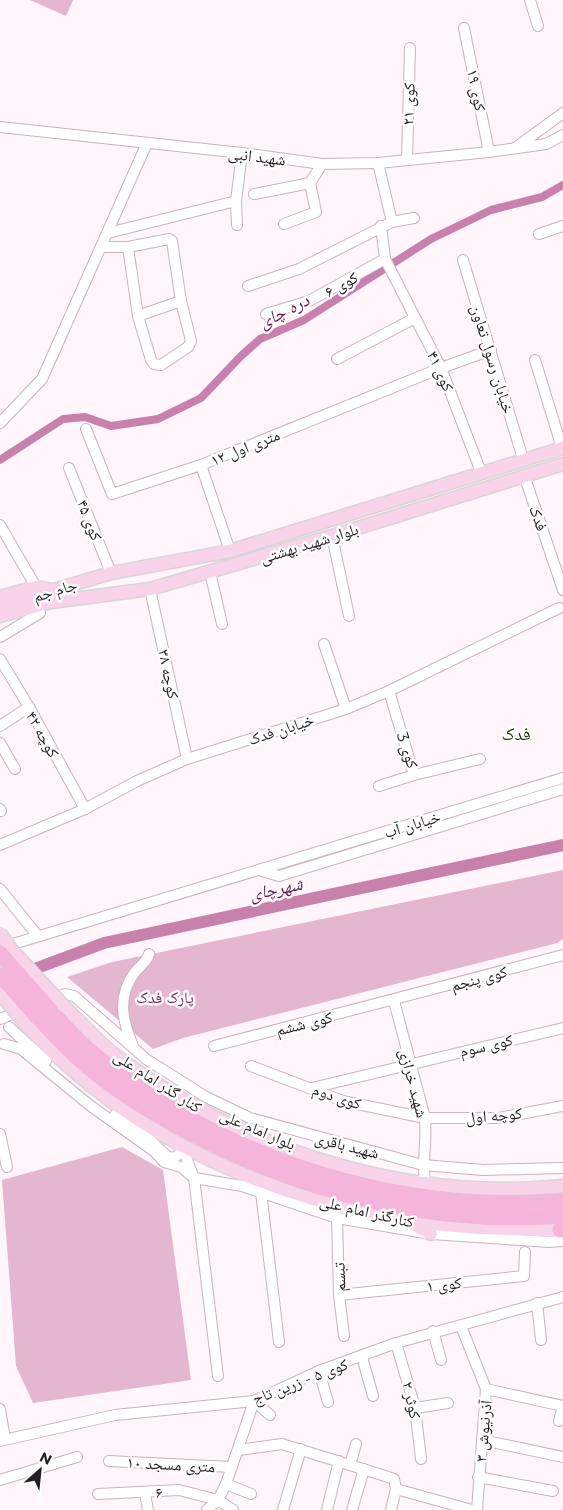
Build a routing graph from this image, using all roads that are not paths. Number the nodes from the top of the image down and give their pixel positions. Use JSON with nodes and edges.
{"nodes":[{"id":1,"x":530,"y":0,"type":"edge"},
{"id":2,"x":538,"y":26,"type":"dead end"},
{"id":3,"x":464,"y":28,"type":"dead end"},
{"id":4,"x":410,"y":48,"type":"dead end"},
{"id":5,"x":563,"y":113,"type":"edge"},
{"id":6,"x":0,"y":127,"type":"edge"},
{"id":7,"x":563,"y":135,"type":"edge"},
{"id":8,"x":147,"y":143,"type":"junction"},
{"id":9,"x":514,"y":149,"type":"junction"},
{"id":10,"x":489,"y":152,"type":"junction"},
{"id":11,"x":242,"y":153,"type":"junction"},
{"id":12,"x":407,"y":159,"type":"junction"},
{"id":13,"x":378,"y":163,"type":"junction"},
{"id":14,"x":322,"y":164,"type":"junction"},
{"id":15,"x":310,"y":183,"type":"junction"},
{"id":16,"x":254,"y":194,"type":"dead end"},
{"id":17,"x":236,"y":201,"type":"junction"},
{"id":18,"x":414,"y":218,"type":"dead end"},
{"id":19,"x":392,"y":222,"type":"junction"},
{"id":20,"x":284,"y":224,"type":"dead end"},
{"id":21,"x":237,"y":225,"type":"dead end"},
{"id":22,"x":381,"y":226,"type":"junction"},
{"id":23,"x":563,"y":226,"type":"edge"},
{"id":24,"x":108,"y":233,"type":"junction"},
{"id":25,"x":539,"y":234,"type":"dead end"},
{"id":26,"x":103,"y":247,"type":"junction"},
{"id":27,"x":128,"y":247,"type":"junction"},
{"id":28,"x":385,"y":260,"type":"junction"},
{"id":29,"x":463,"y":260,"type":"dead end"},
{"id":30,"x":248,"y":286,"type":"dead end"},
{"id":31,"x":182,"y":301,"type":"junction"},
{"id":32,"x":266,"y":314,"type":"dead end"},
{"id":33,"x":138,"y":316,"type":"junction"},
{"id":34,"x":415,"y":318,"type":"junction"},
{"id":35,"x":491,"y":350,"type":"junction"},
{"id":36,"x":337,"y":359,"type":"dead end"},
{"id":37,"x":535,"y":360,"type":"dead end"},
{"id":38,"x":441,"y":368,"type":"junction"},
{"id":39,"x":0,"y":423,"type":"edge"},
{"id":40,"x":86,"y":429,"type":"dead end"},
{"id":41,"x":563,"y":448,"type":"edge"},
{"id":42,"x":523,"y":459,"type":"junction"},
{"id":43,"x":563,"y":464,"type":"edge"},
{"id":44,"x":201,"y":465,"type":"junction"},
{"id":45,"x":69,"y":468,"type":"dead end"},
{"id":46,"x":482,"y":472,"type":"junction"},
{"id":47,"x":524,"y":475,"type":"junction"},
{"id":48,"x":0,"y":525,"type":"edge"},
{"id":49,"x":332,"y":536,"type":"junction"},
{"id":50,"x":230,"y":551,"type":"junction"},
{"id":51,"x":210,"y":572,"type":"junction"},
{"id":52,"x":111,"y":573,"type":"junction"},
{"id":53,"x":36,"y":587,"type":"junction"},
{"id":54,"x":150,"y":589,"type":"junction"},
{"id":55,"x":563,"y":590,"type":"edge"},
{"id":56,"x":0,"y":597,"type":"edge"},
{"id":57,"x":52,"y":597,"type":"junction"},
{"id":58,"x":0,"y":606,"type":"edge"},
{"id":59,"x":562,"y":606,"type":"edge"},
{"id":60,"x":40,"y":613,"type":"junction"},
{"id":61,"x":0,"y":616,"type":"edge"},
{"id":62,"x":350,"y":616,"type":"dead end"},
{"id":63,"x":222,"y":624,"type":"dead end"},
{"id":64,"x":0,"y":625,"type":"edge"},
{"id":65,"x":0,"y":637,"type":"edge"},
{"id":66,"x":324,"y":644,"type":"dead end"},
{"id":67,"x":0,"y":659,"type":"edge"},
{"id":68,"x":390,"y":691,"type":"junction"},
{"id":69,"x":29,"y":707,"type":"junction"},
{"id":70,"x":346,"y":709,"type":"junction"},
{"id":71,"x":0,"y":726,"type":"edge"},
{"id":72,"x":1,"y":745,"type":"edge"},
{"id":73,"x":187,"y":759,"type":"junction"},
{"id":74,"x":480,"y":759,"type":"dead end"},
{"id":75,"x":15,"y":769,"type":"dead end"},
{"id":76,"x":414,"y":775,"type":"junction"},
{"id":77,"x":563,"y":778,"type":"edge"},
{"id":78,"x":379,"y":786,"type":"dead end"},
{"id":79,"x":563,"y":789,"type":"edge"},
{"id":80,"x":84,"y":809,"type":"junction"},
{"id":81,"x":0,"y":845,"type":"edge"},
{"id":82,"x":261,"y":871,"type":"junction"},
{"id":83,"x":0,"y":889,"type":"edge"},
{"id":84,"x":0,"y":933,"type":"edge"},
{"id":85,"x":36,"y":935,"type":"junction"},
{"id":86,"x":0,"y":948,"type":"edge"},
{"id":87,"x":0,"y":953,"type":"edge"},
{"id":88,"x":149,"y":954,"type":"dead end"},
{"id":89,"x":563,"y":955,"type":"edge"},
{"id":90,"x":0,"y":975,"type":"edge"},
{"id":91,"x":0,"y":994,"type":"edge"},
{"id":92,"x":394,"y":1001,"type":"junction"},
{"id":93,"x":47,"y":1015,"type":"junction"},
{"id":94,"x":0,"y":1020,"type":"edge"},
{"id":95,"x":9,"y":1027,"type":"junction"},
{"id":96,"x":563,"y":1028,"type":"edge"},
{"id":97,"x":2,"y":1045,"type":"edge"},
{"id":98,"x":214,"y":1046,"type":"dead end"},
{"id":99,"x":135,"y":1049,"type":"junction"},
{"id":100,"x":409,"y":1063,"type":"junction"},
{"id":101,"x":251,"y":1066,"type":"dead end"},
{"id":102,"x":312,"y":1088,"type":"junction"},
{"id":103,"x":563,"y":1106,"type":"edge"},
{"id":104,"x":424,"y":1118,"type":"junction"},
{"id":105,"x":0,"y":1134,"type":"edge"},
{"id":106,"x":183,"y":1148,"type":"junction"},
{"id":107,"x":423,"y":1165,"type":"junction"},
{"id":108,"x":7,"y":1167,"type":"dead end"},
{"id":109,"x":563,"y":1168,"type":"edge"},
{"id":110,"x":194,"y":1178,"type":"junction"},
{"id":111,"x":425,"y":1183,"type":"junction"},
{"id":112,"x":563,"y":1186,"type":"edge"},
{"id":113,"x":261,"y":1192,"type":"junction"},
{"id":114,"x":563,"y":1201,"type":"edge"},
{"id":115,"x":337,"y":1218,"type":"junction"},
{"id":116,"x":405,"y":1221,"type":"junction"},
{"id":117,"x":383,"y":1227,"type":"junction"},
{"id":118,"x":562,"y":1229,"type":"edge"},
{"id":119,"x":431,"y":1234,"type":"junction"},
{"id":120,"x":525,"y":1252,"type":"dead end"},
{"id":121,"x":339,"y":1295,"type":"junction"},
{"id":122,"x":563,"y":1297,"type":"edge"},
{"id":123,"x":537,"y":1303,"type":"junction"},
{"id":124,"x":461,"y":1326,"type":"junction"},
{"id":125,"x":433,"y":1331,"type":"junction"},
{"id":126,"x":344,"y":1336,"type":"dead end"},
{"id":127,"x":541,"y":1340,"type":"dead end"},
{"id":128,"x":279,"y":1342,"type":"dead end"},
{"id":129,"x":396,"y":1343,"type":"junction"},
{"id":130,"x":362,"y":1357,"type":"junction"},
{"id":131,"x":441,"y":1360,"type":"dead end"},
{"id":132,"x":319,"y":1371,"type":"junction"},
{"id":133,"x":218,"y":1376,"type":"dead end"},
{"id":134,"x":486,"y":1389,"type":"junction"},
{"id":135,"x":373,"y":1396,"type":"dead end"},
{"id":136,"x":254,"y":1401,"type":"junction"},
{"id":137,"x":328,"y":1402,"type":"dead end"},
{"id":138,"x":448,"y":1403,"type":"dead end"},
{"id":139,"x":563,"y":1406,"type":"edge"},
{"id":140,"x":415,"y":1408,"type":"junction"},
{"id":141,"x":0,"y":1409,"type":"edge"},
{"id":142,"x":270,"y":1415,"type":"dead end"},
{"id":143,"x":559,"y":1421,"type":"dead end"},
{"id":144,"x":3,"y":1440,"type":"edge"},
{"id":145,"x":482,"y":1440,"type":"junction"},
{"id":146,"x":356,"y":1444,"type":"dead end"},
{"id":147,"x":302,"y":1449,"type":"junction"},
{"id":148,"x":239,"y":1450,"type":"junction"},
{"id":149,"x":76,"y":1457,"type":"dead end"},
{"id":150,"x":563,"y":1457,"type":"edge"},
{"id":151,"x":422,"y":1459,"type":"dead end"},
{"id":152,"x":109,"y":1461,"type":"dead end"},
{"id":153,"x":339,"y":1461,"type":"junction"},
{"id":154,"x":350,"y":1465,"type":"junction"},
{"id":155,"x":232,"y":1467,"type":"junction"},
{"id":156,"x":364,"y":1469,"type":"junction"},
{"id":157,"x":478,"y":1477,"type":"junction"},
{"id":158,"x":0,"y":1480,"type":"edge"},
{"id":159,"x":226,"y":1484,"type":"junction"},
{"id":160,"x":396,"y":1489,"type":"junction"},
{"id":161,"x":553,"y":1491,"type":"dead end"},
{"id":162,"x":145,"y":1493,"type":"junction"},
{"id":163,"x":98,"y":1494,"type":"dead end"},
{"id":164,"x":251,"y":1494,"type":"dead end"},
{"id":165,"x":218,"y":1500,"type":"junction"},
{"id":166,"x":148,"y":1510,"type":"edge"},
{"id":167,"x":207,"y":1510,"type":"edge"},
{"id":168,"x":233,"y":1510,"type":"edge"},
{"id":169,"x":283,"y":1510,"type":"edge"},
{"id":170,"x":327,"y":1510,"type":"edge"},
{"id":171,"x":352,"y":1510,"type":"edge"},
{"id":172,"x":391,"y":1510,"type":"edge"},
{"id":173,"x":472,"y":1510,"type":"edge"},
{"id":174,"x":477,"y":1510,"type":"edge"}],
"edges":[{"from":1,"to":2,"type":"street"},
{"from":3,"to":10,"type":"street","name":"کوی ۱۹"},
{"from":4,"to":12,"type":"street","name":"کوی ۲۱"},
{"from":5,"to":9,"type":"street","name":"شهید انبی"},
{"from":6,"to":8,"type":"street","name":"شهید انبی"},
{"from":7,"to":9,"type":"street","name":"شهید انبی"},
{"from":8,"to":11,"type":"street","name":"شهید انبی"},
{"from":8,"to":24,"type":"street"},
{"from":9,"to":10,"type":"street","name":"شهید انبی"},
{"from":10,"to":12,"type":"street","name":"شهید انبی"},
{"from":11,"to":14,"type":"street","name":"شهید انبی"},
{"from":11,"to":17,"type":"street"},
{"from":12,"to":13,"type":"street","name":"شهید انبی"},
{"from":13,"to":14,"type":"street","name":"شهید انبی"},
{"from":13,"to":19,"type":"street"},
{"from":14,"to":15,"type":"street"},
{"from":15,"to":16,"type":"street"},
{"from":15,"to":20,"type":"street"},
{"from":17,"to":21,"type":"street"},
{"from":17,"to":24,"type":"street"},
{"from":18,"to":19,"type":"street"},
{"from":19,"to":22,"type":"street"},
{"from":22,"to":28,"type":"street"},
{"from":22,"to":30,"type":"street"},
{"from":23,"to":25,"type":"street"},
{"from":24,"to":26,"type":"street"},
{"from":26,"to":27,"type":"street"},
{"from":26,"to":39,"type":"street"},
{"from":27,"to":31,"type":"street"},
{"from":27,"to":33,"type":"street"},
{"from":28,"to":32,"type":"street","name":"کوی ۶"},
{"from":28,"to":34,"type":"street","name":"کوی ۴۱"},
{"from":29,"to":35,"type":"street","name":"خیابان رسول تعاون"},
{"from":31,"to":33,"type":"street"},
{"from":31,"to":33,"type":"street"},
{"from":34,"to":36,"type":"street"},
{"from":34,"to":38,"type":"street","name":"کوی ۴۱"},
{"from":35,"to":38,"type":"street","name":"۱۲ متری اول"},
{"from":35,"to":42,"type":"street","name":"خیابان رسول تعاون"},
{"from":37,"to":41,"type":"street"},
{"from":38,"to":44,"type":"street","name":"۱۲ متری اول"},
{"from":38,"to":46,"type":"street","name":"کوی ۴۱"},
{"from":40,"to":44,"type":"street","name":"۱۲ متری اول"},
{"from":41,"to":42,"type":"main road","name":"بلوار شهید بهشتی"},
{"from":42,"to":46,"type":"main road","name":"بلوار شهید بهشتی"},
{"from":43,"to":47,"type":"main road","name":"بلوار شهید بهشتی"},
{"from":44,"to":50,"type":"street"},
{"from":45,"to":52,"type":"street","name":"کوی ۴۵"},
{"from":46,"to":50,"type":"main road","name":"بلوار شهید بهشتی"},
{"from":47,"to":49,"type":"main road","name":"بلوار شهید بهشتی"},
{"from":47,"to":55,"type":"street","name":"فدک"},
{"from":48,"to":53,"type":"street"},
{"from":49,"to":51,"type":"main road","name":"بلوار شهید بهشتی"},
{"from":49,"to":62,"type":"street"},
{"from":50,"to":52,"type":"main road","name":"بلوار شهید بهشتی"},
{"from":51,"to":54,"type":"main road","name":"بلوار شهید بهشتی"},
{"from":51,"to":63,"type":"street"},
{"from":52,"to":57,"type":"main road","name":"جام جم"},
{"from":53,"to":56,"type":"main road"},
{"from":53,"to":57,"type":"main road"},
{"from":54,"to":57,"type":"main road","name":"بلوار شهید بهشتی"},
{"from":54,"to":73,"type":"street","name":"کوچه ۳۸"},
{"from":57,"to":58,"type":"main road","name":"جام جم"},
{"from":57,"to":60,"type":"main road"},
{"from":57,"to":61,"type":"main road","name":"جام جم"},
{"from":59,"to":68,"type":"street","name":"خیابان فدک"},
{"from":60,"to":64,"type":"main road"},
{"from":60,"to":65,"type":"street"},
{"from":66,"to":70,"type":"street"},
{"from":67,"to":69,"type":"street","name":"کوچه ۴۲"},
{"from":68,"to":70,"type":"street","name":"خیابان فدک"},
{"from":68,"to":76,"type":"street","name":"کوی 3"},
{"from":69,"to":71,"type":"street"},
{"from":69,"to":80,"type":"street","name":"کوچه ۴۲"},
{"from":70,"to":73,"type":"street","name":"خیابان فدک"},
{"from":72,"to":75,"type":"street"},
{"from":73,"to":80,"type":"street","name":"خیابان فدک"},
{"from":74,"to":76,"type":"street","name":"کوی 3"},
{"from":76,"to":78,"type":"street"},
{"from":77,"to":82,"type":"street","name":"خیابان آب"},
{"from":79,"to":82,"type":"street","name":"خیابان آب"},
{"from":80,"to":81,"type":"street","name":"خیابان فدک"},
{"from":82,"to":85,"type":"street","name":"خیابان آب"},
{"from":83,"to":85,"type":"street"},
{"from":84,"to":93,"type":"main road","name":"کنار گذر امام علی","bridge":true},
{"from":85,"to":86,"type":"street","name":"خیابان آب"},
{"from":87,"to":93,"type":"highway","name":"بلوار امام علی","bridge":true},
{"from":88,"to":99,"type":"street"},
{"from":89,"to":92,"type":"street","name":"کوی پنجم"},
{"from":90,"to":93,"type":"highway","name":"بلوار امام علی","bridge":true},
{"from":91,"to":93,"type":"main road","name":"کنار گذر امام علی","bridge":true},
{"from":92,"to":98,"type":"street","name":"کوی ششم"},
{"from":92,"to":100,"type":"street","name":"شهید خرازی"},
{"from":93,"to":106,"type":"main road","name":"کنار گذر امام علی"},
{"from":93,"to":111,"type":"main road","name":"کنار گذر امام علی"},
{"from":93,"to":114,"type":"highway","name":"بلوار امام علی"},
{"from":93,"to":118,"type":"highway","name":"بلوار امام علی"},
{"from":94,"to":95,"type":"street"},
{"from":94,"to":99,"type":"street","name":"شهید باقری"},
{"from":95,"to":97,"type":"street"},
{"from":95,"to":106,"type":"street"},
{"from":96,"to":100,"type":"street","name":"کوی سوم"},
{"from":97,"to":110,"type":"street"},
{"from":99,"to":107,"type":"street","name":"شهید باقری"},
{"from":100,"to":102,"type":"street","name":"کوی سوم"},
{"from":100,"to":104,"type":"street","name":"شهید خرازی"},
{"from":101,"to":102,"type":"street","name":"کوی دوم"},
{"from":102,"to":104,"type":"street","name":"کوی دوم"},
{"from":103,"to":104,"type":"street","name":"کوچه اول"},
{"from":104,"to":107,"type":"street","name":"شهید خرازی"},
{"from":105,"to":108,"type":"street"},
{"from":106,"to":110,"type":"street"},
{"from":106,"to":116,"type":"main road","name":"کنارگذر امام علی"},
{"from":107,"to":109,"type":"street","name":"شهید باقری"},
{"from":107,"to":111,"type":"street"},
{"from":110,"to":113,"type":"street"},
{"from":110,"to":133,"type":"street"},
{"from":111,"to":112,"type":"main road","name":"کنار گذر امام علی"},
{"from":113,"to":115,"type":"street"},
{"from":113,"to":128,"type":"street"},
{"from":115,"to":117,"type":"street"},
{"from":115,"to":121,"type":"street","name":"تبسم"},
{"from":116,"to":117,"type":"street"},
{"from":116,"to":118,"type":"main road","name":"کنارگذر امام علی"},
{"from":116,"to":119,"type":"main road"},
{"from":117,"to":119,"type":"street"},
{"from":118,"to":119,"type":"street"},
{"from":120,"to":121,"type":"street","name":"کوی ۱"},
{"from":121,"to":126,"type":"street","name":"تبسم"},
{"from":122,"to":123,"type":"street","name":"کوی ۵ - زرین تاج"},
{"from":123,"to":124,"type":"street","name":"کوی ۵ - زرین تاج"},
{"from":123,"to":127,"type":"street"},
{"from":124,"to":125,"type":"street","name":"کوی ۵ - زرین تاج"},
{"from":124,"to":134,"type":"street","name":"آذرنیوش ۳"},
{"from":125,"to":129,"type":"street","name":"کوی ۵ - زرین تاج"},
{"from":125,"to":131,"type":"street"},
{"from":129,"to":130,"type":"street","name":"کوی ۵ - زرین تاج"},
{"from":129,"to":140,"type":"street","name":"کوثر ۲"},
{"from":130,"to":132,"type":"street","name":"کوی ۵ - زرین تاج"},
{"from":130,"to":135,"type":"street"},
{"from":132,"to":136,"type":"street","name":"کوی ۵ - زرین تاج"},
{"from":132,"to":137,"type":"street"},
{"from":134,"to":139,"type":"street"},
{"from":134,"to":145,"type":"street","name":"آذرنیوش ۳"},
{"from":136,"to":142,"type":"street"},
{"from":136,"to":144,"type":"street","name":"کوی ۵ - زرین تاج"},
{"from":136,"to":148,"type":"street"},
{"from":138,"to":140,"type":"street"},
{"from":139,"to":143,"type":"street"},
{"from":140,"to":151,"type":"street","name":"کوثر ۲"},
{"from":141,"to":144,"type":"street"},
{"from":145,"to":150,"type":"street"},
{"from":145,"to":157,"type":"street","name":"آذرنیوش ۳"},
{"from":146,"to":154,"type":"street"},
{"from":147,"to":148,"type":"street"},
{"from":147,"to":153,"type":"street"},
{"from":147,"to":169,"type":"street"},
{"from":148,"to":155,"type":"street"},
{"from":149,"to":158,"type":"street"},
{"from":152,"to":155,"type":"street","name":"۱۰ متری مسجد"},
{"from":153,"to":154,"type":"street"},
{"from":153,"to":170,"type":"street"},
{"from":154,"to":156,"type":"street"},
{"from":155,"to":159,"type":"street"},
{"from":156,"to":160,"type":"street"},
{"from":156,"to":171,"type":"street"},
{"from":157,"to":161,"type":"street"},
{"from":157,"to":174,"type":"street","name":"آذرنیوش ۳"},
{"from":159,"to":164,"type":"street"},
{"from":159,"to":165,"type":"street"},
{"from":160,"to":172,"type":"street"},
{"from":160,"to":173,"type":"street"},
{"from":162,"to":163,"type":"street","name":"۶"},
{"from":162,"to":165,"type":"street","name":"۶"},
{"from":162,"to":166,"type":"street"},
{"from":165,"to":167,"type":"street"},
{"from":165,"to":168,"type":"street","name":"۶"}]}
